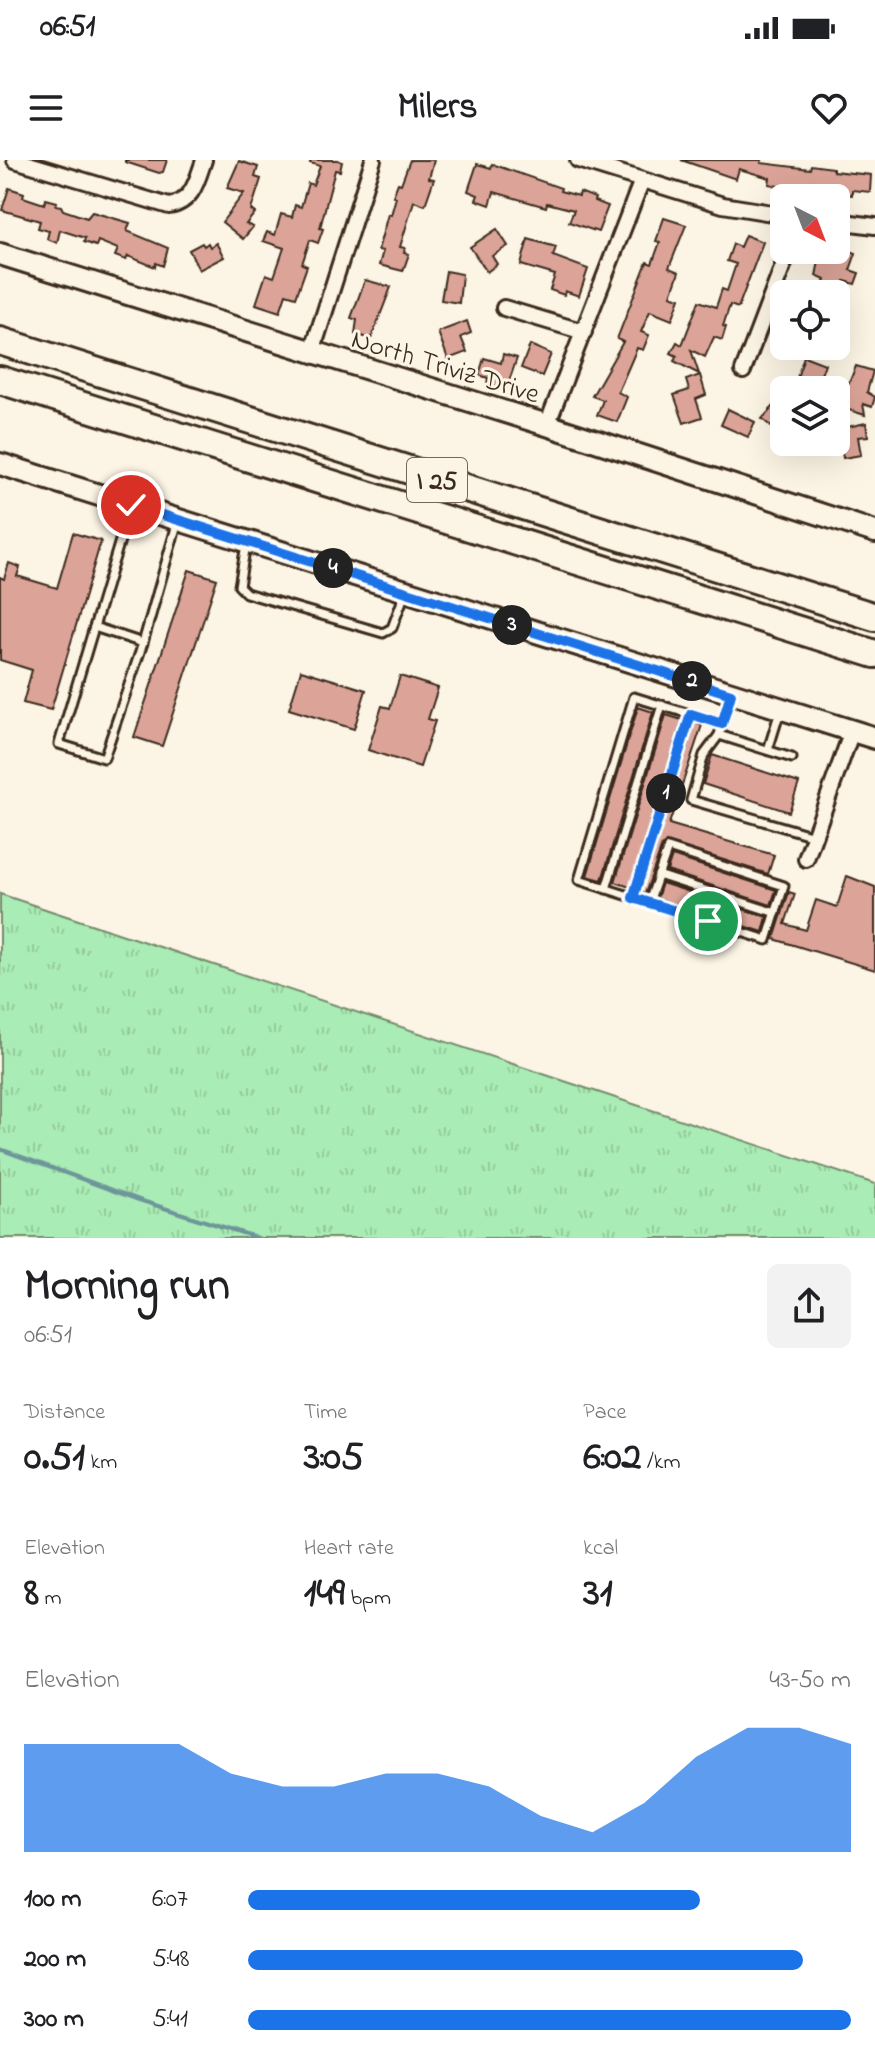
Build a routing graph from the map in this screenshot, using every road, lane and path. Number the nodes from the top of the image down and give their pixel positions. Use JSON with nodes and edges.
{"nodes":[{"id":1,"x":15,"y":160,"type":"edge"},
{"id":2,"x":204,"y":160,"type":"edge"},
{"id":3,"x":373,"y":160,"type":"edge"},
{"id":4,"x":578,"y":160,"type":"edge"},
{"id":5,"x":642,"y":180,"type":"junction"},
{"id":6,"x":770,"y":213,"type":"edge"},
{"id":7,"x":850,"y":223,"type":"edge"},
{"id":8,"x":875,"y":226,"type":"edge"},
{"id":9,"x":0,"y":254,"type":"edge"},
{"id":10,"x":784,"y":264,"type":"edge"},
{"id":11,"x":504,"y":308,"type":"dead end"},
{"id":12,"x":584,"y":332,"type":"junction"},
{"id":13,"x":0,"y":341,"type":"edge"},
{"id":14,"x":312,"y":352,"type":"junction"},
{"id":15,"x":743,"y":371,"type":"dead end"},
{"id":16,"x":0,"y":380,"type":"edge"},
{"id":17,"x":547,"y":425,"type":"junction"},
{"id":18,"x":0,"y":464,"type":"edge"},
{"id":19,"x":131,"y":505,"type":"junction"},
{"id":20,"x":178,"y":520,"type":"junction"},
{"id":21,"x":875,"y":532,"type":"edge"},
{"id":22,"x":247,"y":541,"type":"junction"},
{"id":23,"x":406,"y":591,"type":"junction"},
{"id":24,"x":875,"y":617,"type":"edge"},
{"id":25,"x":94,"y":627,"type":"junction"},
{"id":26,"x":143,"y":643,"type":"junction"},
{"id":27,"x":875,"y":654,"type":"edge"},
{"id":28,"x":731,"y":694,"type":"junction"},
{"id":29,"x":662,"y":705,"type":"junction"},
{"id":30,"x":780,"y":709,"type":"junction"},
{"id":31,"x":691,"y":714,"type":"junction"},
{"id":32,"x":722,"y":724,"type":"junction"},
{"id":33,"x":852,"y":731,"type":"junction"},
{"id":34,"x":719,"y":735,"type":"junction"},
{"id":35,"x":875,"y":738,"type":"edge"},
{"id":36,"x":768,"y":750,"type":"junction"},
{"id":37,"x":792,"y":758,"type":"dead end"},
{"id":38,"x":814,"y":836,"type":"junction"},
{"id":39,"x":806,"y":859,"type":"dead end"},
{"id":40,"x":658,"y":875,"type":"junction"},
{"id":41,"x":606,"y":889,"type":"junction"},
{"id":42,"x":633,"y":898,"type":"junction"},
{"id":43,"x":649,"y":902,"type":"junction"},
{"id":44,"x":776,"y":913,"type":"junction"}],
"edges":[{"from":1,"to":2,"type":"street"},
{"from":3,"to":14,"type":"street"},
{"from":4,"to":5,"type":"street"},
{"from":5,"to":6,"type":"street"},
{"from":5,"to":12,"type":"street"},
{"from":7,"to":8,"type":"street"},
{"from":9,"to":14,"type":"main road","name":"North Triviz Drive"},
{"from":10,"to":15,"type":"street"},
{"from":11,"to":12,"type":"street"},
{"from":12,"to":17,"type":"street"},
{"from":13,"to":24,"type":"highway","number":"I 25"},
{"from":14,"to":17,"type":"main road","name":"North Triviz Drive"},
{"from":16,"to":27,"type":"highway","number":"I 25"},
{"from":17,"to":21,"type":"main road","name":"North Triviz Drive"},
{"from":18,"to":19,"type":"main road"},
{"from":19,"to":20,"type":"main road"},
{"from":19,"to":25,"type":"lane"},
{"from":20,"to":22,"type":"main road"},
{"from":20,"to":26,"type":"lane"},
{"from":22,"to":23,"type":"main road"},
{"from":22,"to":23,"type":"lane"},
{"from":23,"to":28,"type":"main road"},
{"from":25,"to":26,"type":"lane"},
{"from":25,"to":26,"type":"lane"},
{"from":28,"to":30,"type":"main road"},
{"from":28,"to":32,"type":"lane"},
{"from":29,"to":31,"type":"lane"},
{"from":29,"to":41,"type":"lane"},
{"from":29,"to":41,"type":"lane"},
{"from":30,"to":33,"type":"main road"},
{"from":30,"to":36,"type":"lane"},
{"from":31,"to":32,"type":"lane"},
{"from":31,"to":42,"type":"lane"},
{"from":32,"to":34,"type":"lane"},
{"from":33,"to":35,"type":"main road"},
{"from":33,"to":38,"type":"street"},
{"from":34,"to":36,"type":"lane"},
{"from":34,"to":38,"type":"lane"},
{"from":36,"to":37,"type":"lane"},
{"from":38,"to":39,"type":"street"},
{"from":40,"to":43,"type":"lane"},
{"from":40,"to":44,"type":"lane"},
{"from":40,"to":44,"type":"lane"},
{"from":41,"to":42,"type":"lane"},
{"from":42,"to":43,"type":"lane"},
{"from":43,"to":44,"type":"lane"}]}
